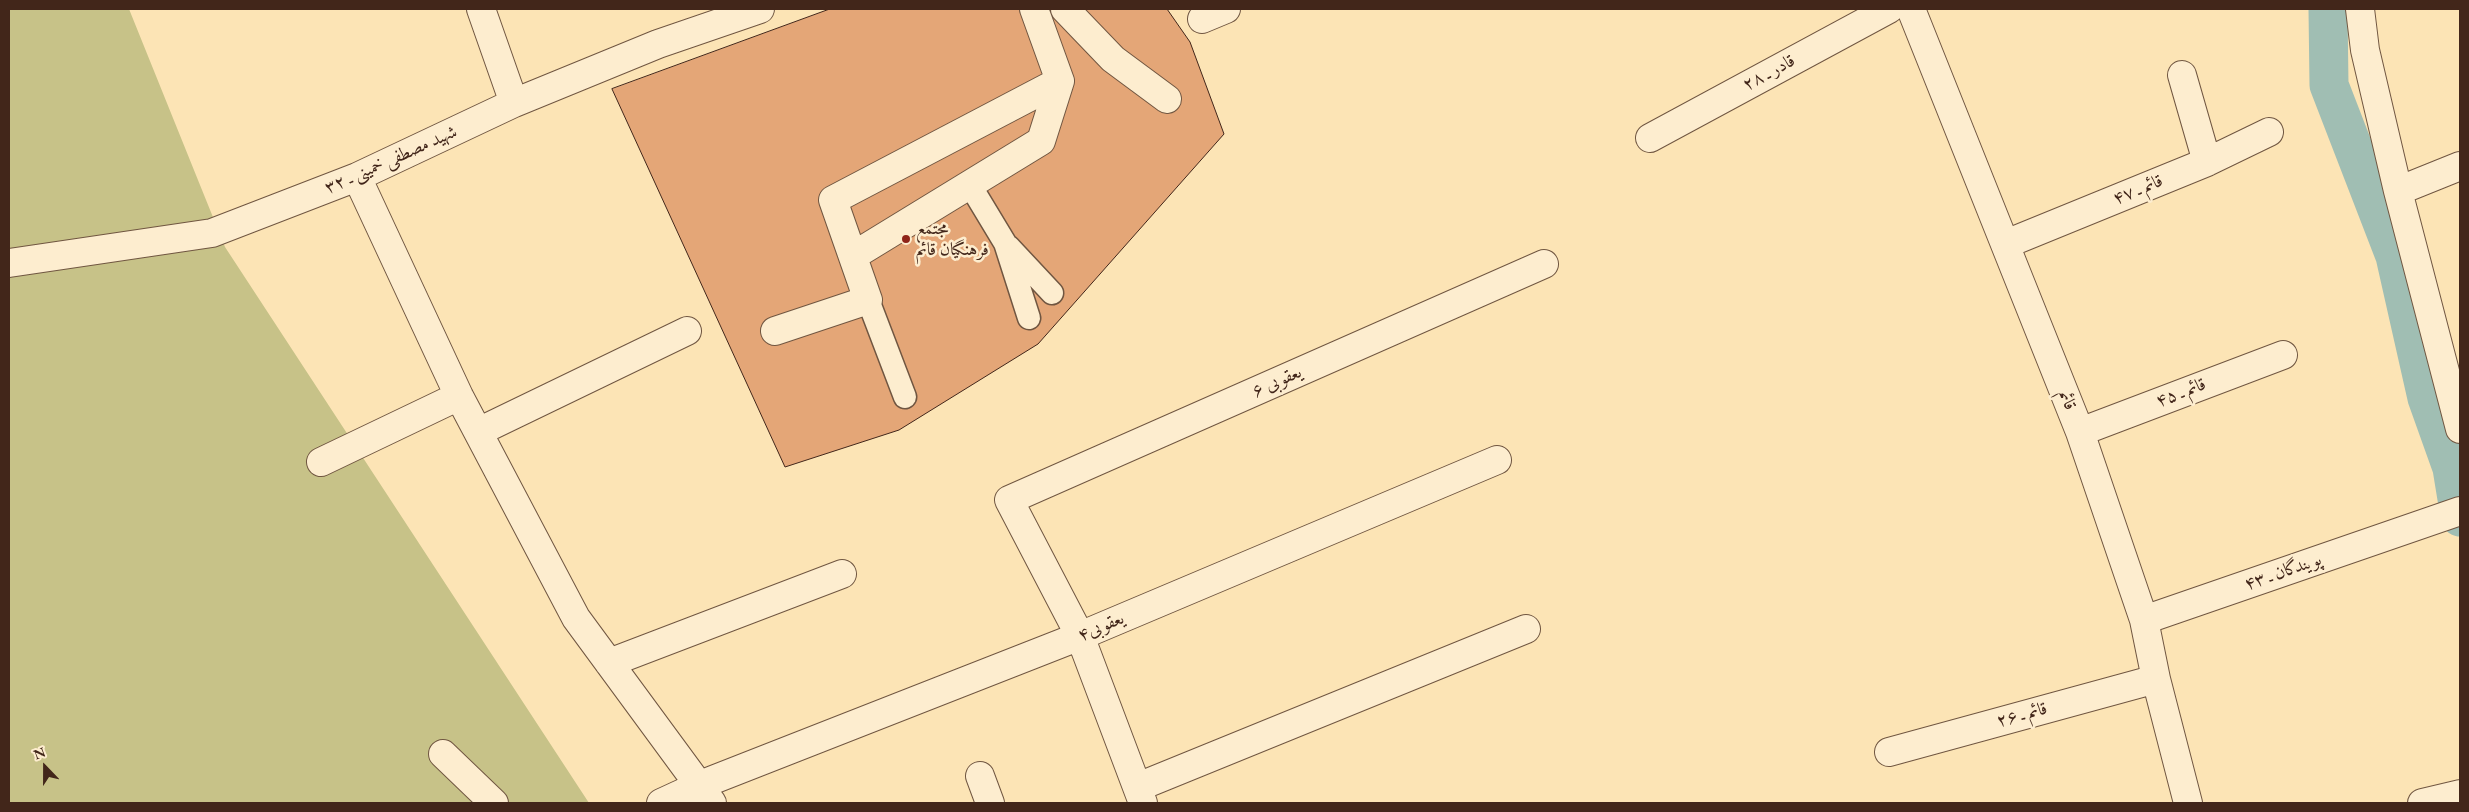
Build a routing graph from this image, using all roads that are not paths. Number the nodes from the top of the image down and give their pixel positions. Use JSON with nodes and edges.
{"nodes":[{"id":1,"x":481,"y":9,"type":"edge"},
{"id":2,"x":760,"y":9,"type":"edge"},
{"id":3,"x":1034,"y":9,"type":"edge"},
{"id":4,"x":1065,"y":9,"type":"edge"},
{"id":5,"x":1889,"y":9,"type":"edge"},
{"id":6,"x":1911,"y":9,"type":"edge"},
{"id":7,"x":2360,"y":9,"type":"edge"},
{"id":8,"x":709,"y":17,"type":"edge"},
{"id":9,"x":2182,"y":75,"type":"dead end"},
{"id":10,"x":1060,"y":81,"type":"junction"},
{"id":11,"x":1166,"y":99,"type":"dead end"},
{"id":12,"x":514,"y":104,"type":"junction"},
{"id":13,"x":2270,"y":132,"type":"dead end"},
{"id":14,"x":1650,"y":138,"type":"dead end"},
{"id":15,"x":2207,"y":162,"type":"junction"},
{"id":16,"x":2460,"y":166,"type":"edge"},
{"id":17,"x":357,"y":178,"type":"junction"},
{"id":18,"x":970,"y":185,"type":"junction"},
{"id":19,"x":2398,"y":191,"type":"junction"},
{"id":20,"x":1005,"y":243,"type":"junction"},
{"id":21,"x":2006,"y":244,"type":"junction"},
{"id":22,"x":853,"y":256,"type":"junction"},
{"id":23,"x":9,"y":263,"type":"edge"},
{"id":24,"x":1544,"y":264,"type":"dead end"},
{"id":25,"x":1052,"y":293,"type":"dead end"},
{"id":26,"x":868,"y":300,"type":"junction"},
{"id":27,"x":1029,"y":318,"type":"dead end"},
{"id":28,"x":687,"y":331,"type":"dead end"},
{"id":29,"x":775,"y":331,"type":"dead end"},
{"id":30,"x":2283,"y":355,"type":"dead end"},
{"id":31,"x":459,"y":396,"type":"junction"},
{"id":32,"x":905,"y":397,"type":"dead end"},
{"id":33,"x":2460,"y":429,"type":"edge"},
{"id":34,"x":478,"y":432,"type":"junction"},
{"id":35,"x":2080,"y":432,"type":"junction"},
{"id":36,"x":1497,"y":460,"type":"dead end"},
{"id":37,"x":321,"y":462,"type":"dead end"},
{"id":38,"x":2460,"y":511,"type":"edge"},
{"id":39,"x":842,"y":574,"type":"dead end"},
{"id":40,"x":2144,"y":620,"type":"junction"},
{"id":41,"x":1526,"y":629,"type":"dead end"},
{"id":42,"x":1080,"y":636,"type":"junction"},
{"id":43,"x":610,"y":663,"type":"junction"},
{"id":44,"x":2156,"y":679,"type":"junction"},
{"id":45,"x":1889,"y":752,"type":"dead end"},
{"id":46,"x":443,"y":754,"type":"dead end"},
{"id":47,"x":980,"y":776,"type":"dead end"},
{"id":48,"x":706,"y":794,"type":"edge"},
{"id":49,"x":2460,"y":794,"type":"edge"},
{"id":50,"x":1140,"y":795,"type":"edge"},
{"id":51,"x":494,"y":803,"type":"edge"},
{"id":52,"x":661,"y":803,"type":"edge"},
{"id":53,"x":990,"y":803,"type":"edge"},
{"id":54,"x":2188,"y":803,"type":"edge"},
{"id":55,"x":2422,"y":803,"type":"edge"}],
"edges":[{"from":1,"to":12,"type":"street"},
{"from":2,"to":8,"type":"street","name":"شهید مصطفی خمینی ـ ۳۲"},
{"from":3,"to":10,"type":"street"},
{"from":4,"to":11,"type":"street"},
{"from":5,"to":14,"type":"street","name":"قادر ـ ۲۸"},
{"from":6,"to":21,"type":"street","name":"قائم"},
{"from":7,"to":19,"type":"street"},
{"from":8,"to":12,"type":"street","name":"شهید مصطفی خمینی ـ ۳۲"},
{"from":9,"to":15,"type":"street"},
{"from":10,"to":18,"type":"street"},
{"from":10,"to":22,"type":"street"},
{"from":12,"to":17,"type":"street","name":"شهید مصطفی خمینی ـ ۳۲"},
{"from":13,"to":15,"type":"street","name":"قائم ـ ۴۷"},
{"from":15,"to":21,"type":"street","name":"قائم ـ ۴۷"},
{"from":16,"to":19,"type":"street"},
{"from":17,"to":23,"type":"street","name":"شهید مصطفی خمینی ـ ۳۲"},
{"from":17,"to":31,"type":"street"},
{"from":18,"to":20,"type":"lane"},
{"from":18,"to":22,"type":"street"},
{"from":19,"to":33,"type":"street"},
{"from":20,"to":25,"type":"lane"},
{"from":20,"to":27,"type":"lane"},
{"from":21,"to":35,"type":"street","name":"قائم"},
{"from":22,"to":26,"type":"street"},
{"from":24,"to":42,"type":"street","name":"یعقوبی ۶"},
{"from":26,"to":29,"type":"street"},
{"from":26,"to":32,"type":"lane"},
{"from":28,"to":34,"type":"street"},
{"from":30,"to":35,"type":"street","name":"قائم ـ ۴۵"},
{"from":31,"to":34,"type":"street"},
{"from":31,"to":37,"type":"street"},
{"from":34,"to":43,"type":"street"},
{"from":35,"to":40,"type":"street","name":"قائم"},
{"from":36,"to":42,"type":"street","name":"یعقوبی۴"},
{"from":38,"to":40,"type":"street","name":"پویندگان ـ ۴۳"},
{"from":39,"to":43,"type":"street"},
{"from":40,"to":44,"type":"street","name":"قائم"},
{"from":41,"to":50,"type":"street"},
{"from":42,"to":48,"type":"street","name":"یعقوبی۴"},
{"from":42,"to":50,"type":"street"},
{"from":43,"to":48,"type":"street"},
{"from":44,"to":45,"type":"street","name":"قائم ـ ۲۶"},
{"from":44,"to":54,"type":"street","name":"قائم"},
{"from":46,"to":51,"type":"street"},
{"from":47,"to":53,"type":"street"},
{"from":48,"to":52,"type":"street","name":"یعقوبی۴"},
{"from":49,"to":55,"type":"street"}]}
